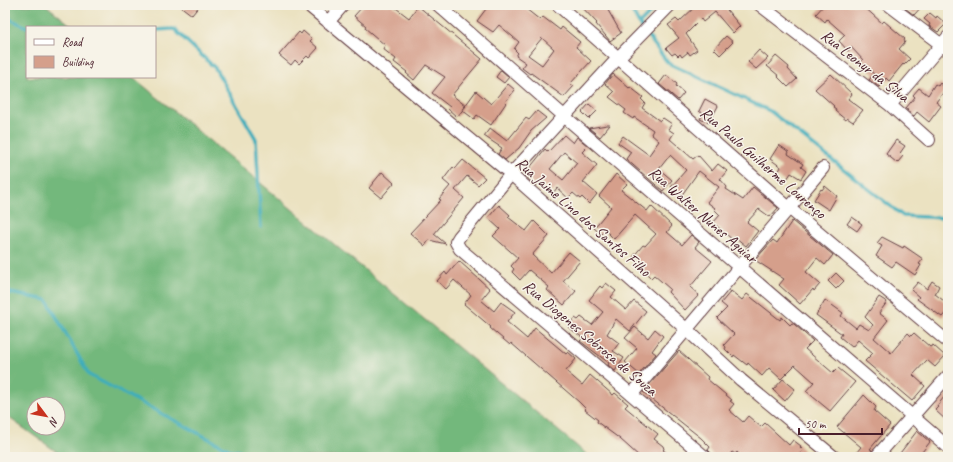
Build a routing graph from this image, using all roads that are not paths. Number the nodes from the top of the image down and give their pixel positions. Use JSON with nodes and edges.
{"nodes":[{"id":1,"x":308,"y":5,"type":"edge"},
{"id":2,"x":343,"y":5,"type":"edge"},
{"id":3,"x":438,"y":5,"type":"edge"},
{"id":4,"x":558,"y":5,"type":"edge"},
{"id":5,"x":670,"y":5,"type":"edge"},
{"id":6,"x":760,"y":5,"type":"edge"},
{"id":7,"x":889,"y":5,"type":"edge"},
{"id":8,"x":328,"y":22,"type":"junction"},
{"id":9,"x":946,"y":44,"type":"edge"},
{"id":10,"x":619,"y":57,"type":"junction"},
{"id":11,"x":890,"y":105,"type":"junction"},
{"id":12,"x":564,"y":116,"type":"junction"},
{"id":13,"x":929,"y":140,"type":"dead end"},
{"id":14,"x":823,"y":168,"type":"dead end"},
{"id":15,"x":510,"y":174,"type":"junction"},
{"id":16,"x":789,"y":208,"type":"junction"},
{"id":17,"x":739,"y":267,"type":"junction"},
{"id":18,"x":686,"y":329,"type":"junction"},
{"id":19,"x":948,"y":342,"type":"edge"},
{"id":20,"x":948,"y":376,"type":"edge"},
{"id":21,"x":632,"y":394,"type":"junction"},
{"id":22,"x":912,"y":415,"type":"junction"},
{"id":23,"x":948,"y":447,"type":"edge"},
{"id":24,"x":705,"y":457,"type":"edge"},
{"id":25,"x":834,"y":457,"type":"edge"},
{"id":26,"x":876,"y":457,"type":"edge"}],
"edges":[{"from":1,"to":8,"type":"street","name":"Rua Jaime Lino dos Santos Filho"},
{"from":2,"to":8,"type":"street"},
{"from":3,"to":12,"type":"street","name":"Rua Walter Nunes Aguiar"},
{"from":4,"to":10,"type":"street","name":"Rua Paulo Guilherme Lourenço"},
{"from":5,"to":10,"type":"street"},
{"from":6,"to":11,"type":"street","name":"Rua Leonyr da Silva"},
{"from":7,"to":9,"type":"street"},
{"from":8,"to":15,"type":"street","name":"Rua Jaime Lino dos Santos Filho"},
{"from":9,"to":11,"type":"street"},
{"from":10,"to":12,"type":"street"},
{"from":10,"to":16,"type":"street","name":"Rua Paulo Guilherme Lourenço"},
{"from":11,"to":13,"type":"street","name":"Rua Leonyr da Silva"},
{"from":12,"to":15,"type":"street"},
{"from":12,"to":17,"type":"street","name":"Rua Walter Nunes Aguiar"},
{"from":14,"to":16,"type":"street"},
{"from":15,"to":18,"type":"street","name":"Rua Jaime Lino dos Santos Filho"},
{"from":15,"to":21,"type":"street","name":"Rua Diogenes Sobrosa de Souza"},
{"from":16,"to":17,"type":"street"},
{"from":16,"to":19,"type":"street","name":"Rua Paulo Guilherme Lourenço"},
{"from":17,"to":18,"type":"street"},
{"from":17,"to":22,"type":"street","name":"Rua Walter Nunes Aguiar"},
{"from":18,"to":21,"type":"street"},
{"from":18,"to":25,"type":"street","name":"Rua Jaime Lino dos Santos Filho"},
{"from":20,"to":22,"type":"street"},
{"from":21,"to":24,"type":"street","name":"Rua Diogenes Sobrosa de Souza"},
{"from":22,"to":23,"type":"street","name":"Rua Walter Nunes Aguiar"},
{"from":22,"to":26,"type":"street"}]}
